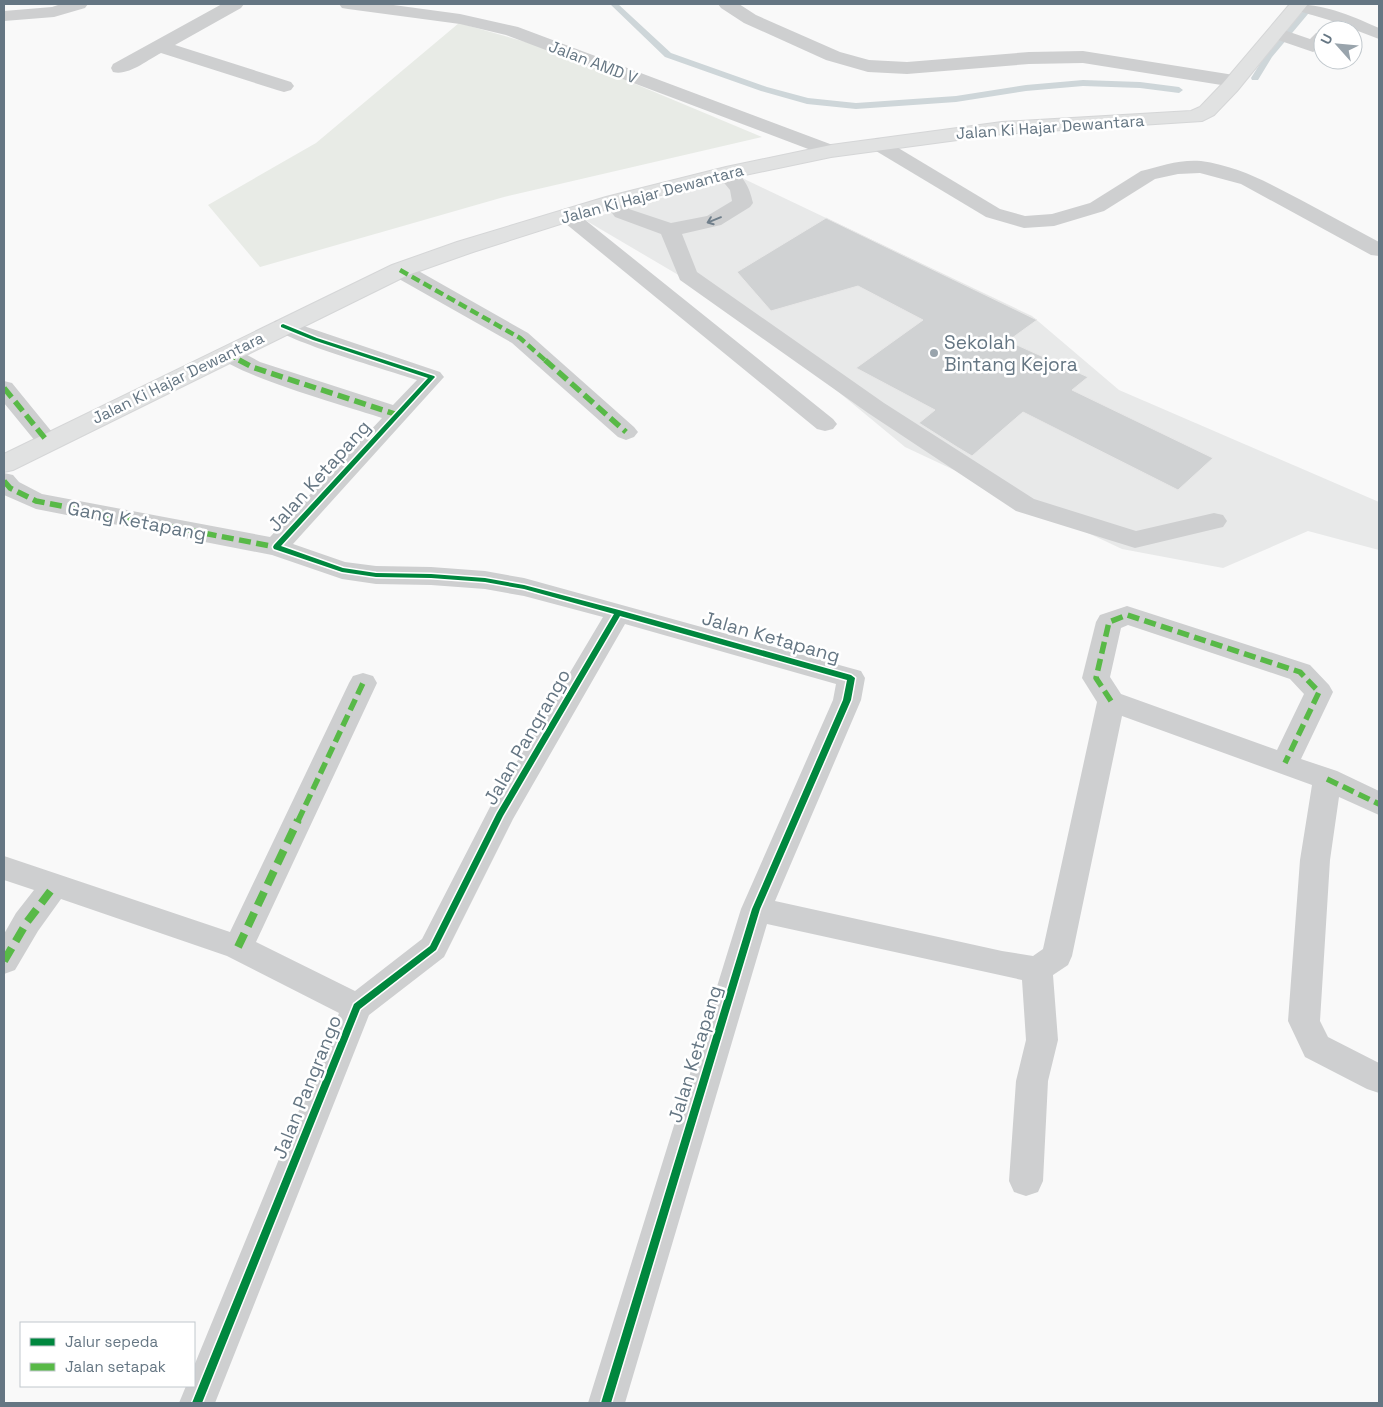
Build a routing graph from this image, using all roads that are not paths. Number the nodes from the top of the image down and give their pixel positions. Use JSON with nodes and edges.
{"nodes":[{"id":1,"x":79,"y":4,"type":"edge"},
{"id":2,"x":235,"y":4,"type":"edge"},
{"id":3,"x":348,"y":4,"type":"edge"},
{"id":4,"x":481,"y":4,"type":"edge"},
{"id":5,"x":727,"y":4,"type":"edge"},
{"id":6,"x":1302,"y":5,"type":"edge"},
{"id":7,"x":4,"y":16,"type":"edge"},
{"id":8,"x":460,"y":19,"type":"junction"},
{"id":9,"x":1332,"y":20,"type":"edge"},
{"id":10,"x":1363,"y":30,"type":"edge"},
{"id":11,"x":1278,"y":34,"type":"junction"},
{"id":12,"x":1379,"y":34,"type":"edge"},
{"id":13,"x":159,"y":46,"type":"junction"},
{"id":14,"x":1313,"y":46,"type":"edge"},
{"id":15,"x":120,"y":68,"type":"dead end"},
{"id":16,"x":1232,"y":84,"type":"junction"},
{"id":17,"x":284,"y":86,"type":"dead end"},
{"id":18,"x":878,"y":144,"type":"junction"},
{"id":19,"x":831,"y":151,"type":"junction"},
{"id":20,"x":726,"y":173,"type":"junction"},
{"id":21,"x":613,"y":201,"type":"junction"},
{"id":22,"x":567,"y":216,"type":"junction"},
{"id":23,"x":670,"y":230,"type":"junction"},
{"id":24,"x":1379,"y":250,"type":"edge"},
{"id":25,"x":400,"y":270,"type":"junction"},
{"id":26,"x":283,"y":326,"type":"junction"},
{"id":27,"x":228,"y":354,"type":"junction"},
{"id":28,"x":4,"y":388,"type":"edge"},
{"id":29,"x":398,"y":415,"type":"junction"},
{"id":30,"x":825,"y":424,"type":"dead end"},
{"id":31,"x":626,"y":432,"type":"dead end"},
{"id":32,"x":48,"y":442,"type":"junction"},
{"id":33,"x":4,"y":464,"type":"edge"},
{"id":34,"x":4,"y":481,"type":"edge"},
{"id":35,"x":1214,"y":521,"type":"dead end"},
{"id":36,"x":276,"y":547,"type":"junction"},
{"id":37,"x":619,"y":612,"type":"junction"},
{"id":38,"x":362,"y":682,"type":"dead end"},
{"id":39,"x":1111,"y":700,"type":"junction"},
{"id":40,"x":1285,"y":763,"type":"junction"},
{"id":41,"x":1327,"y":779,"type":"junction"},
{"id":42,"x":1379,"y":804,"type":"edge"},
{"id":43,"x":4,"y":868,"type":"edge"},
{"id":44,"x":56,"y":885,"type":"junction"},
{"id":45,"x":756,"y":909,"type":"junction"},
{"id":46,"x":238,"y":947,"type":"junction"},
{"id":47,"x":4,"y":961,"type":"edge"},
{"id":48,"x":1036,"y":969,"type":"junction"},
{"id":49,"x":357,"y":1007,"type":"junction"},
{"id":50,"x":1379,"y":1079,"type":"edge"},
{"id":51,"x":1026,"y":1181,"type":"dead end"},
{"id":52,"x":197,"y":1403,"type":"edge"},
{"id":53,"x":606,"y":1403,"type":"edge"}],
"edges":[{"from":1,"to":7,"type":"street"},
{"from":2,"to":13,"type":"street"},
{"from":3,"to":8,"type":"street","name":"Jalan AMD V"},
{"from":4,"to":8,"type":"street"},
{"from":5,"to":16,"type":"street"},
{"from":6,"to":9,"type":"street"},
{"from":6,"to":11,"type":"main road","name":"Jalan Ki Hajar Dewantara"},
{"from":8,"to":19,"type":"street","name":"Jalan AMD V"},
{"from":10,"to":12,"type":"street"},
{"from":11,"to":14,"type":"street"},
{"from":11,"to":16,"type":"main road","name":"Jalan Ki Hajar Dewantara"},
{"from":13,"to":15,"type":"street"},
{"from":13,"to":17,"type":"street"},
{"from":16,"to":18,"type":"main road","name":"Jalan Ki Hajar Dewantara"},
{"from":18,"to":19,"type":"main road","name":"Jalan Ki Hajar Dewantara"},
{"from":18,"to":24,"type":"street"},
{"from":19,"to":20,"type":"main road","name":"Jalan Ki Hajar Dewantara"},
{"from":20,"to":21,"type":"main road","name":"Jalan Ki Hajar Dewantara"},
{"from":20,"to":23,"type":"street","one_way":true},
{"from":21,"to":22,"type":"main road","name":"Jalan Ki Hajar Dewantara"},
{"from":21,"to":23,"type":"street"},
{"from":22,"to":25,"type":"main road","name":"Jalan Ki Hajar Dewantara"},
{"from":22,"to":30,"type":"street"},
{"from":23,"to":35,"type":"street"},
{"from":25,"to":26,"type":"main road","name":"Jalan Ki Hajar Dewantara"},
{"from":25,"to":31,"type":"street"},
{"from":26,"to":27,"type":"main road","name":"Jalan Ki Hajar Dewantara"},
{"from":26,"to":29,"type":"street","name":"Jalan Ketapang"},
{"from":27,"to":29,"type":"street"},
{"from":27,"to":32,"type":"main road","name":"Jalan Ki Hajar Dewantara"},
{"from":28,"to":32,"type":"street"},
{"from":29,"to":36,"type":"street","name":"Jalan Ketapang"},
{"from":32,"to":33,"type":"main road","name":"Jalan Ki Hajar Dewantara"},
{"from":34,"to":36,"type":"street","name":"Gang Ketapang"},
{"from":36,"to":37,"type":"street","name":"Jalan Ketapang"},
{"from":37,"to":45,"type":"street","name":"Jalan Ketapang"},
{"from":37,"to":49,"type":"street","name":"Jalan Pangrango"},
{"from":38,"to":46,"type":"street"},
{"from":39,"to":40,"type":"street"},
{"from":39,"to":40,"type":"street"},
{"from":39,"to":48,"type":"street"},
{"from":40,"to":41,"type":"street"},
{"from":41,"to":42,"type":"street"},
{"from":41,"to":50,"type":"street"},
{"from":43,"to":44,"type":"street","name":"Jalan Pangrango"},
{"from":44,"to":46,"type":"street","name":"Jalan Pangrango"},
{"from":44,"to":47,"type":"street"},
{"from":45,"to":48,"type":"street"},
{"from":45,"to":53,"type":"street","name":"Jalan Ketapang"},
{"from":46,"to":49,"type":"street","name":"Jalan Pangrango"},
{"from":48,"to":51,"type":"street"},
{"from":49,"to":52,"type":"street","name":"Jalan Pangrango"}]}
